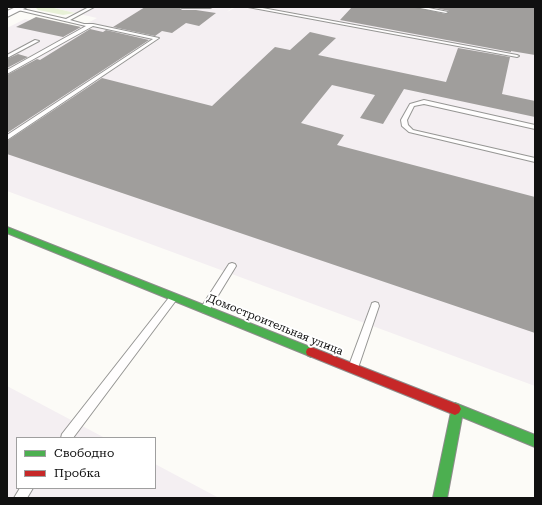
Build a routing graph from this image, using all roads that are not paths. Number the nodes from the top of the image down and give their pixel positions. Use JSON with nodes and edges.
{"nodes":[{"id":1,"x":92,"y":7,"type":"edge"},
{"id":2,"x":182,"y":7,"type":"edge"},
{"id":3,"x":210,"y":7,"type":"edge"},
{"id":4,"x":250,"y":7,"type":"edge"},
{"id":5,"x":417,"y":7,"type":"edge"},
{"id":6,"x":21,"y":8,"type":"edge"},
{"id":7,"x":446,"y":12,"type":"dead end"},
{"id":8,"x":7,"y":14,"type":"edge"},
{"id":9,"x":66,"y":21,"type":"junction"},
{"id":10,"x":93,"y":25,"type":"junction"},
{"id":11,"x":37,"y":41,"type":"dead end"},
{"id":12,"x":517,"y":56,"type":"dead end"},
{"id":13,"x":7,"y":57,"type":"edge"},
{"id":14,"x":7,"y":72,"type":"edge"},
{"id":15,"x":535,"y":127,"type":"edge"},
{"id":16,"x":7,"y":138,"type":"edge"},
{"id":17,"x":535,"y":160,"type":"edge"},
{"id":18,"x":7,"y":230,"type":"edge"},
{"id":19,"x":232,"y":266,"type":"dead end"},
{"id":20,"x":174,"y":297,"type":"junction"},
{"id":21,"x":376,"y":306,"type":"dead end"},
{"id":22,"x":205,"y":309,"type":"junction"},
{"id":23,"x":353,"y":368,"type":"junction"},
{"id":24,"x":457,"y":410,"type":"junction"},
{"id":25,"x":67,"y":437,"type":"edge"},
{"id":26,"x":535,"y":441,"type":"edge"},
{"id":27,"x":26,"y":489,"type":"edge"},
{"id":28,"x":20,"y":498,"type":"edge"},
{"id":29,"x":440,"y":498,"type":"edge"}],
"edges":[{"from":1,"to":9,"type":"lane"},
{"from":2,"to":3,"type":"lane"},
{"from":4,"to":12,"type":"lane"},
{"from":5,"to":7,"type":"lane"},
{"from":6,"to":8,"type":"street"},
{"from":6,"to":9,"type":"lane"},
{"from":9,"to":10,"type":"lane"},
{"from":10,"to":14,"type":"lane"},
{"from":10,"to":16,"type":"lane"},
{"from":11,"to":13,"type":"lane"},
{"from":15,"to":17,"type":"lane"},
{"from":18,"to":20,"type":"street","name":"Домостроительная улица"},
{"from":19,"to":22,"type":"lane"},
{"from":20,"to":22,"type":"street","name":"Домостроительная улица"},
{"from":20,"to":25,"type":"lane"},
{"from":21,"to":23,"type":"lane"},
{"from":22,"to":23,"type":"street","name":"Домостроительная улица"},
{"from":23,"to":24,"type":"street","name":"Домостроительная улица"},
{"from":24,"to":26,"type":"street","name":"Домостроительная улица"},
{"from":24,"to":29,"type":"street"},
{"from":27,"to":28,"type":"lane"}]}
